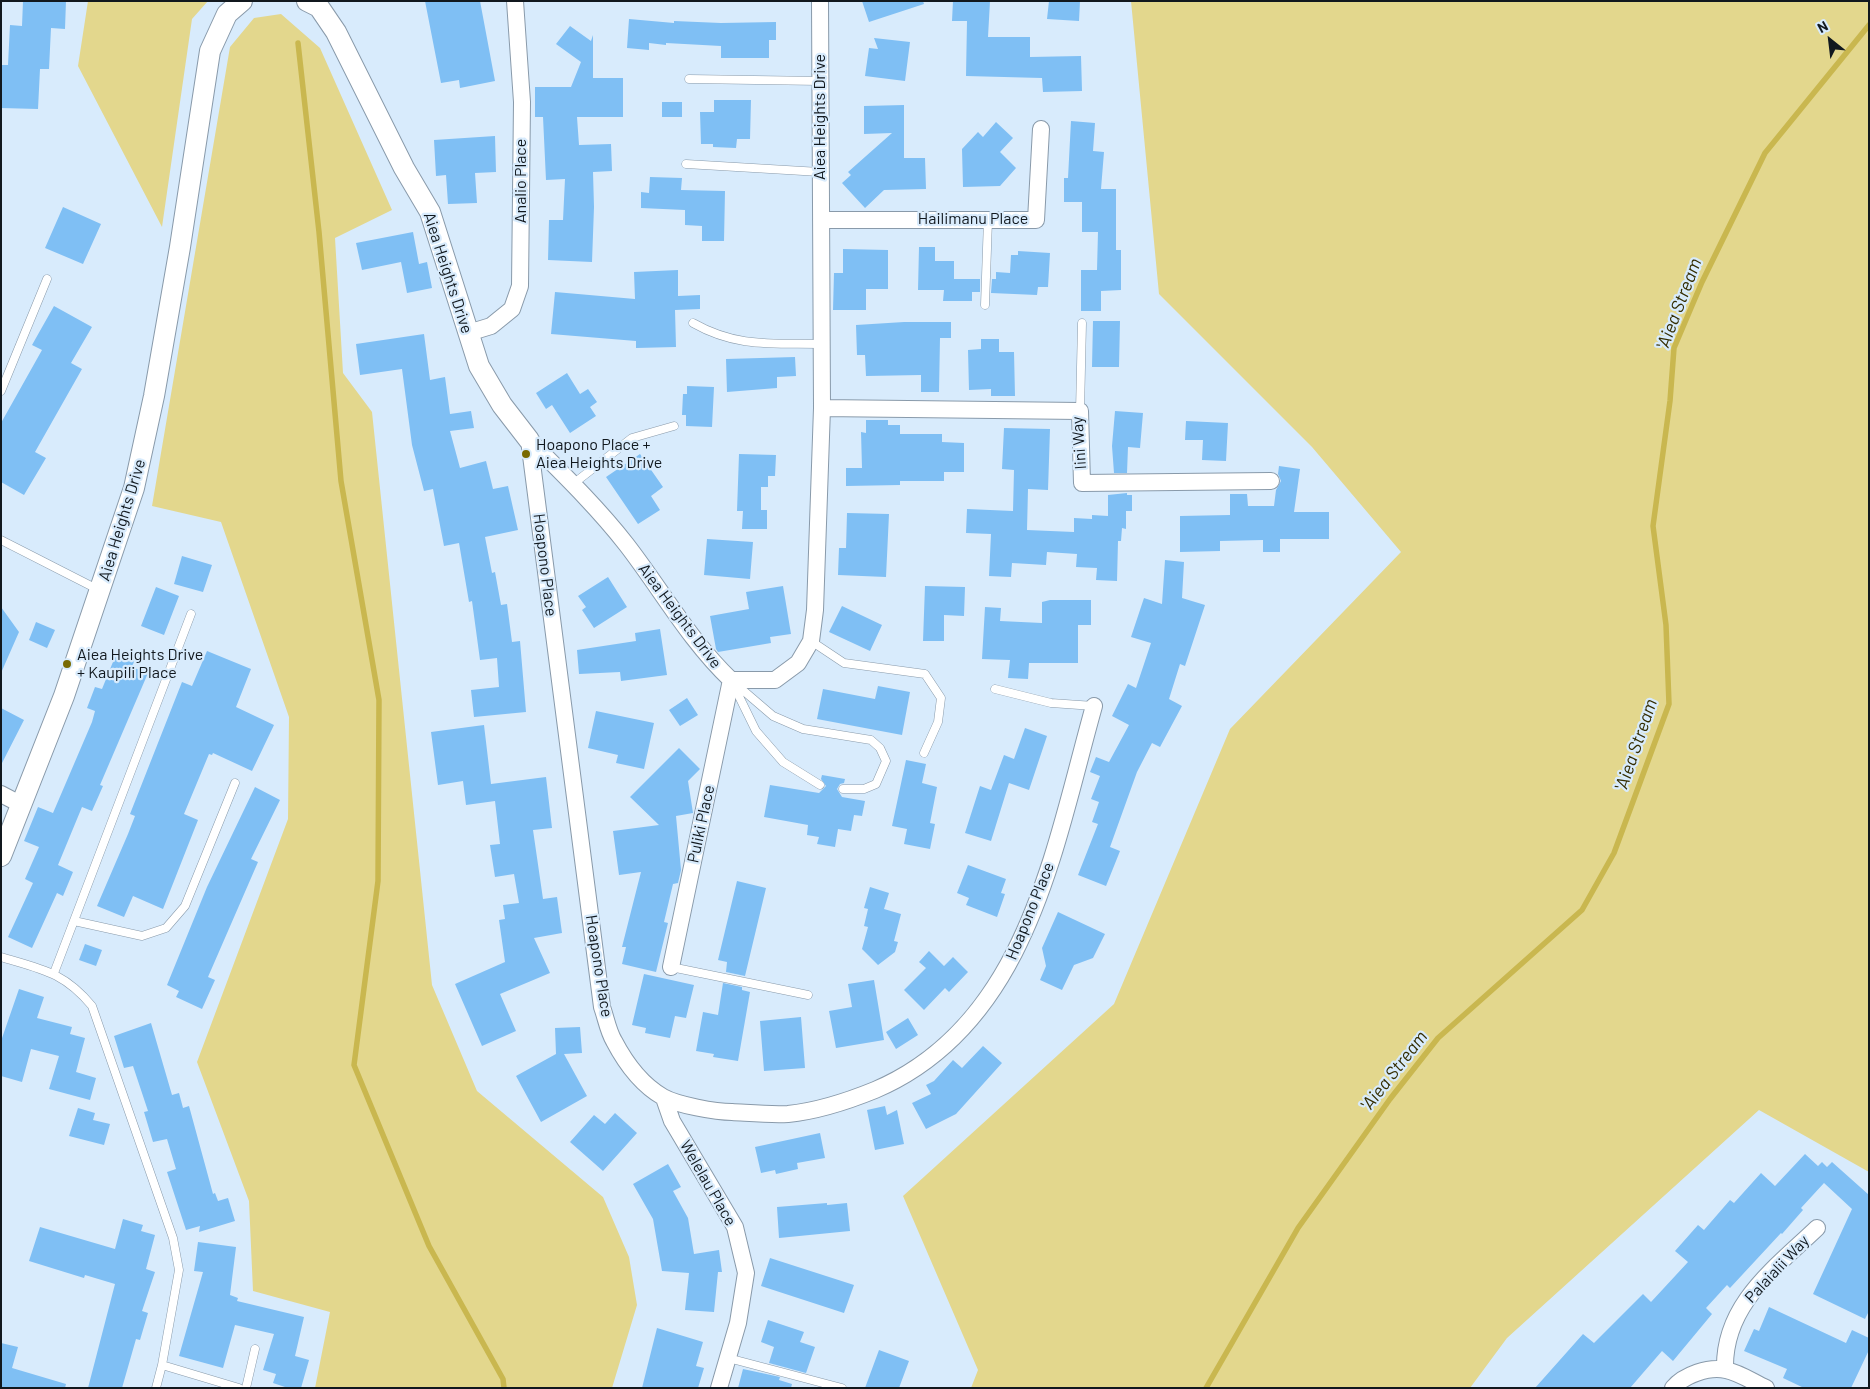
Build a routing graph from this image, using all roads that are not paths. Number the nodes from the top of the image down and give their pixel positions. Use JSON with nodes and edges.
{"nodes":[{"id":1,"x":242,"y":1,"type":"edge"},
{"id":2,"x":306,"y":1,"type":"edge"},
{"id":3,"x":515,"y":1,"type":"edge"},
{"id":4,"x":820,"y":1,"type":"edge"},
{"id":5,"x":690,"y":79,"type":"dead end"},
{"id":6,"x":820,"y":81,"type":"junction"},
{"id":7,"x":1041,"y":130,"type":"dead end"},
{"id":8,"x":686,"y":164,"type":"dead end"},
{"id":9,"x":820,"y":172,"type":"junction"},
{"id":10,"x":821,"y":220,"type":"junction"},
{"id":11,"x":988,"y":220,"type":"junction"},
{"id":12,"x":47,"y":279,"type":"dead end"},
{"id":13,"x":985,"y":305,"type":"dead end"},
{"id":14,"x":693,"y":323,"type":"dead end"},
{"id":15,"x":1082,"y":323,"type":"dead end"},
{"id":16,"x":468,"y":333,"type":"junction"},
{"id":17,"x":821,"y":344,"type":"junction"},
{"id":18,"x":1,"y":391,"type":"edge"},
{"id":19,"x":822,"y":408,"type":"junction"},
{"id":20,"x":1080,"y":411,"type":"junction"},
{"id":21,"x":674,"y":426,"type":"dead end"},
{"id":22,"x":529,"y":440,"type":"junction"},
{"id":23,"x":1270,"y":482,"type":"dead end"},
{"id":24,"x":573,"y":484,"type":"junction"},
{"id":25,"x":1,"y":540,"type":"edge"},
{"id":26,"x":100,"y":591,"type":"junction"},
{"id":27,"x":191,"y":614,"type":"dead end"},
{"id":28,"x":811,"y":641,"type":"junction"},
{"id":29,"x":731,"y":680,"type":"junction"},
{"id":30,"x":996,"y":689,"type":"dead end"},
{"id":31,"x":1094,"y":706,"type":"joint"},
{"id":32,"x":924,"y":753,"type":"dead end"},
{"id":33,"x":235,"y":783,"type":"dead end"},
{"id":34,"x":820,"y":785,"type":"dead end"},
{"id":35,"x":843,"y":789,"type":"dead end"},
{"id":36,"x":1,"y":794,"type":"edge"},
{"id":37,"x":22,"y":805,"type":"junction"},
{"id":38,"x":1,"y":856,"type":"edge"},
{"id":39,"x":74,"y":920,"type":"junction"},
{"id":40,"x":1,"y":957,"type":"edge"},
{"id":41,"x":671,"y":968,"type":"joint"},
{"id":42,"x":54,"y":973,"type":"junction"},
{"id":43,"x":808,"y":995,"type":"dead end"},
{"id":44,"x":664,"y":1098,"type":"junction"},
{"id":45,"x":1816,"y":1228,"type":"dead end"},
{"id":46,"x":255,"y":1349,"type":"dead end"},
{"id":47,"x":728,"y":1358,"type":"junction"},
{"id":48,"x":162,"y":1365,"type":"junction"},
{"id":49,"x":1725,"y":1370,"type":"junction"},
{"id":50,"x":156,"y":1388,"type":"edge"},
{"id":51,"x":239,"y":1388,"type":"edge"},
{"id":52,"x":246,"y":1388,"type":"edge"},
{"id":53,"x":719,"y":1388,"type":"edge"},
{"id":54,"x":842,"y":1388,"type":"edge"},
{"id":55,"x":1673,"y":1388,"type":"edge"},
{"id":56,"x":1766,"y":1388,"type":"edge"}],
"edges":[{"from":1,"to":26,"type":"street","name":"Aiea Heights Drive"},
{"from":2,"to":16,"type":"street","name":"Aiea Heights Drive"},
{"from":3,"to":16,"type":"street","name":"Analio Place"},
{"from":4,"to":6,"type":"street","name":"Aiea Heights Drive"},
{"from":5,"to":6,"type":"lane"},
{"from":6,"to":9,"type":"street","name":"Aiea Heights Drive"},
{"from":7,"to":11,"type":"street","name":"Hailimanu Place"},
{"from":8,"to":9,"type":"lane"},
{"from":9,"to":10,"type":"street","name":"Aiea Heights Drive"},
{"from":10,"to":11,"type":"street","name":"Hailimanu Place"},
{"from":10,"to":17,"type":"street","name":"Aiea Heights Drive"},
{"from":11,"to":13,"type":"lane"},
{"from":12,"to":18,"type":"lane"},
{"from":14,"to":17,"type":"lane"},
{"from":15,"to":20,"type":"lane"},
{"from":16,"to":22,"type":"street","name":"Aiea Heights Drive"},
{"from":17,"to":19,"type":"street","name":"Aiea Heights Drive"},
{"from":19,"to":20,"type":"street","name":"Iini Way"},
{"from":19,"to":28,"type":"street","name":"Aiea Heights Drive"},
{"from":20,"to":23,"type":"street","name":"Iini Way"},
{"from":21,"to":24,"type":"lane"},
{"from":22,"to":24,"type":"street","name":"Aiea Heights Drive"},
{"from":22,"to":44,"type":"street","name":"Hoapono Place"},
{"from":24,"to":29,"type":"street","name":"Aiea Heights Drive"},
{"from":25,"to":26,"type":"lane"},
{"from":26,"to":37,"type":"street","name":"Aiea Heights Drive"},
{"from":27,"to":39,"type":"lane"},
{"from":28,"to":29,"type":"street","name":"Aiea Heights Drive"},
{"from":28,"to":32,"type":"lane"},
{"from":29,"to":34,"type":"lane"},
{"from":29,"to":35,"type":"lane"},
{"from":29,"to":41,"type":"street","name":"Puliki Place"},
{"from":30,"to":31,"type":"lane"},
{"from":31,"to":44,"type":"street","name":"Hoapono Place"},
{"from":33,"to":39,"type":"lane"},
{"from":36,"to":37,"type":"street"},
{"from":37,"to":38,"type":"street","name":"Aiea Heights Drive"},
{"from":39,"to":42,"type":"lane"},
{"from":40,"to":42,"type":"lane"},
{"from":41,"to":43,"type":"lane"},
{"from":42,"to":48,"type":"lane"},
{"from":44,"to":47,"type":"street","name":"Welelau Place"},
{"from":45,"to":49,"type":"street","name":"Palaialii Way"},
{"from":46,"to":52,"type":"lane"},
{"from":47,"to":53,"type":"street","name":"Welelau Place"},
{"from":47,"to":54,"type":"lane"},
{"from":48,"to":50,"type":"lane"},
{"from":48,"to":51,"type":"lane"},
{"from":49,"to":55,"type":"street"},
{"from":49,"to":56,"type":"street"}]}
